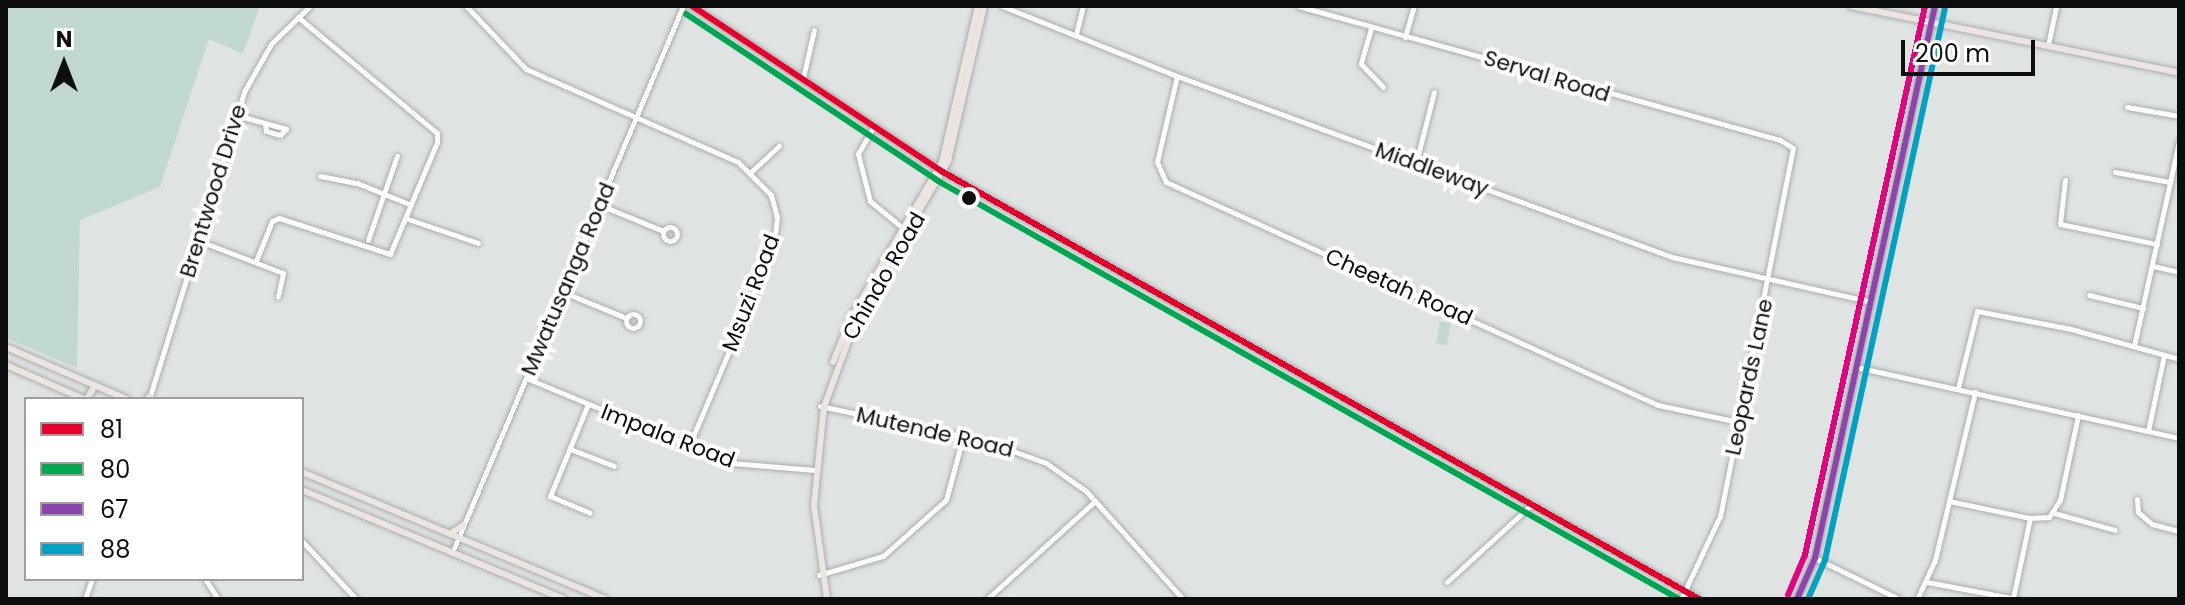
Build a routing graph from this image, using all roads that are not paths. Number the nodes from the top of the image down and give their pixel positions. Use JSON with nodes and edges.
{"nodes":[{"id":1,"x":310,"y":6,"type":"edge"},
{"id":2,"x":466,"y":6,"type":"edge"},
{"id":3,"x":683,"y":6,"type":"edge"},
{"id":4,"x":692,"y":6,"type":"edge"},
{"id":5,"x":981,"y":6,"type":"edge"},
{"id":6,"x":1002,"y":6,"type":"edge"},
{"id":7,"x":1083,"y":6,"type":"edge"},
{"id":8,"x":1298,"y":6,"type":"edge"},
{"id":9,"x":1414,"y":6,"type":"edge"},
{"id":10,"x":1855,"y":6,"type":"edge"},
{"id":11,"x":2056,"y":6,"type":"edge"},
{"id":12,"x":1934,"y":7,"type":"edge"},
{"id":13,"x":298,"y":17,"type":"junction"},
{"id":14,"x":1913,"y":20,"type":"junction"},
{"id":15,"x":1930,"y":23,"type":"junction"},
{"id":16,"x":1948,"y":25,"type":"junction"},
{"id":17,"x":1371,"y":28,"type":"junction"},
{"id":18,"x":814,"y":30,"type":"dead end"},
{"id":19,"x":1076,"y":34,"type":"junction"},
{"id":20,"x":1405,"y":37,"type":"junction"},
{"id":21,"x":1928,"y":38,"type":"junction"},
{"id":22,"x":2048,"y":45,"type":"junction"},
{"id":23,"x":2179,"y":73,"type":"edge"},
{"id":24,"x":1177,"y":76,"type":"junction"},
{"id":25,"x":803,"y":78,"type":"junction"},
{"id":26,"x":1383,"y":87,"type":"dead end"},
{"id":27,"x":1434,"y":92,"type":"dead end"},
{"id":28,"x":2127,"y":107,"type":"dead end"},
{"id":29,"x":236,"y":115,"type":"junction"},
{"id":30,"x":2179,"y":116,"type":"edge"},
{"id":31,"x":636,"y":118,"type":"junction"},
{"id":32,"x":265,"y":124,"type":"dead end"},
{"id":33,"x":874,"y":125,"type":"junction"},
{"id":34,"x":2179,"y":141,"type":"edge"},
{"id":35,"x":779,"y":146,"type":"dead end"},
{"id":36,"x":1793,"y":148,"type":"joint"},
{"id":37,"x":397,"y":156,"type":"dead end"},
{"id":38,"x":946,"y":158,"type":"junction"},
{"id":39,"x":927,"y":161,"type":"junction"},
{"id":40,"x":2177,"y":162,"type":"edge"},
{"id":41,"x":1416,"y":163,"type":"junction"},
{"id":42,"x":941,"y":170,"type":"junction"},
{"id":43,"x":752,"y":171,"type":"junction"},
{"id":44,"x":2115,"y":172,"type":"dead end"},
{"id":45,"x":320,"y":176,"type":"dead end"},
{"id":46,"x":955,"y":179,"type":"junction"},
{"id":47,"x":2065,"y":180,"type":"dead end"},
{"id":48,"x":2170,"y":182,"type":"junction"},
{"id":49,"x":935,"y":183,"type":"junction"},
{"id":50,"x":384,"y":194,"type":"junction"},
{"id":51,"x":409,"y":204,"type":"junction"},
{"id":52,"x":600,"y":205,"type":"junction"},
{"id":53,"x":405,"y":218,"type":"junction"},
{"id":54,"x":663,"y":231,"type":"dead end"},
{"id":55,"x":906,"y":232,"type":"junction"},
{"id":56,"x":197,"y":240,"type":"junction"},
{"id":57,"x":368,"y":240,"type":"dead end"},
{"id":58,"x":478,"y":243,"type":"dead end"},
{"id":59,"x":2157,"y":244,"type":"junction"},
{"id":60,"x":256,"y":261,"type":"junction"},
{"id":61,"x":2153,"y":266,"type":"junction"},
{"id":62,"x":2179,"y":272,"type":"edge"},
{"id":63,"x":1770,"y":279,"type":"junction"},
{"id":64,"x":563,"y":292,"type":"junction"},
{"id":65,"x":2089,"y":295,"type":"dead end"},
{"id":66,"x":278,"y":296,"type":"dead end"},
{"id":67,"x":1871,"y":302,"type":"junction"},
{"id":68,"x":2143,"y":308,"type":"junction"},
{"id":69,"x":626,"y":318,"type":"dead end"},
{"id":70,"x":2134,"y":346,"type":"junction"},
{"id":71,"x":6,"y":347,"type":"edge"},
{"id":72,"x":2164,"y":355,"type":"junction"},
{"id":73,"x":2179,"y":359,"type":"edge"},
{"id":74,"x":6,"y":365,"type":"edge"},
{"id":75,"x":1856,"y":367,"type":"junction"},
{"id":76,"x":526,"y":378,"type":"junction"},
{"id":77,"x":91,"y":384,"type":"junction"},
{"id":78,"x":1958,"y":388,"type":"junction"},
{"id":79,"x":1975,"y":392,"type":"junction"},
{"id":80,"x":82,"y":397,"type":"edge"},
{"id":81,"x":84,"y":397,"type":"edge"},
{"id":82,"x":122,"y":397,"type":"edge"},
{"id":83,"x":149,"y":397,"type":"edge"},
{"id":84,"x":588,"y":404,"type":"junction"},
{"id":85,"x":822,"y":406,"type":"junction"},
{"id":86,"x":2078,"y":415,"type":"junction"},
{"id":87,"x":1738,"y":422,"type":"junction"},
{"id":88,"x":2148,"y":431,"type":"junction"},
{"id":89,"x":963,"y":437,"type":"junction"},
{"id":90,"x":2179,"y":438,"type":"edge"},
{"id":91,"x":689,"y":446,"type":"junction"},
{"id":92,"x":570,"y":449,"type":"junction"},
{"id":93,"x":614,"y":466,"type":"dead end"},
{"id":94,"x":813,"y":470,"type":"junction"},
{"id":95,"x":304,"y":473,"type":"edge"},
{"id":96,"x":304,"y":491,"type":"edge"},
{"id":97,"x":2137,"y":499,"type":"dead end"},
{"id":98,"x":1095,"y":501,"type":"junction"},
{"id":99,"x":1949,"y":501,"type":"junction"},
{"id":100,"x":1531,"y":505,"type":"junction"},
{"id":101,"x":590,"y":513,"type":"dead end"},
{"id":102,"x":2054,"y":513,"type":"junction"},
{"id":103,"x":2030,"y":518,"type":"junction"},
{"id":104,"x":464,"y":525,"type":"junction"},
{"id":105,"x":2115,"y":530,"type":"dead end"},
{"id":106,"x":2179,"y":531,"type":"edge"},
{"id":107,"x":448,"y":533,"type":"junction"},
{"id":108,"x":459,"y":538,"type":"junction"},
{"id":109,"x":304,"y":543,"type":"edge"},
{"id":110,"x":452,"y":553,"type":"junction"},
{"id":111,"x":1815,"y":558,"type":"junction"},
{"id":112,"x":821,"y":574,"type":"junction"},
{"id":113,"x":206,"y":581,"type":"edge"},
{"id":114,"x":1447,"y":582,"type":"dead end"},
{"id":115,"x":1927,"y":582,"type":"junction"},
{"id":116,"x":1685,"y":591,"type":"junction"},
{"id":117,"x":2014,"y":598,"type":"edge"},
{"id":118,"x":218,"y":599,"type":"edge"},
{"id":119,"x":356,"y":599,"type":"edge"},
{"id":120,"x":564,"y":599,"type":"edge"},
{"id":121,"x":605,"y":599,"type":"edge"},
{"id":122,"x":826,"y":599,"type":"edge"},
{"id":123,"x":987,"y":599,"type":"edge"},
{"id":124,"x":1183,"y":599,"type":"edge"},
{"id":125,"x":1681,"y":599,"type":"edge"},
{"id":126,"x":1699,"y":599,"type":"edge"},
{"id":127,"x":1797,"y":599,"type":"edge"},
{"id":128,"x":1899,"y":599,"type":"edge"},
{"id":129,"x":1917,"y":599,"type":"edge"}],
"edges":[{"from":1,"to":13,"type":"street","name":"Brentwood Drive"},
{"from":2,"to":31,"type":"street"},
{"from":3,"to":31,"type":"street","name":"Mwatusanga Road"},
{"from":4,"to":25,"type":"main road"},
{"from":5,"to":38,"type":"main road","name":"Chindo Road"},
{"from":6,"to":19,"type":"street","name":"Middleway"},
{"from":7,"to":19,"type":"street"},
{"from":8,"to":17,"type":"street","name":"Serval Road"},
{"from":9,"to":20,"type":"street"},
{"from":10,"to":14,"type":"main road"},
{"from":11,"to":22,"type":"street"},
{"from":12,"to":15,"type":"main road"},
{"from":12,"to":16,"type":"main road"},
{"from":13,"to":29,"type":"street","name":"Brentwood Drive"},
{"from":13,"to":51,"type":"street"},
{"from":14,"to":15,"type":"main road"},
{"from":14,"to":21,"type":"main road"},
{"from":15,"to":16,"type":"main road"},
{"from":15,"to":21,"type":"main road"},
{"from":16,"to":22,"type":"main road"},
{"from":17,"to":20,"type":"street","name":"Serval Road"},
{"from":17,"to":26,"type":"street"},
{"from":18,"to":25,"type":"street"},
{"from":19,"to":24,"type":"street","name":"Middleway"},
{"from":20,"to":36,"type":"street","name":"Serval Road"},
{"from":21,"to":67,"type":"main road"},
{"from":22,"to":23,"type":"main road"},
{"from":24,"to":41,"type":"street","name":"Middleway"},
{"from":24,"to":87,"type":"street","name":"Cheetah Road"},
{"from":25,"to":33,"type":"main road"},
{"from":27,"to":41,"type":"street"},
{"from":28,"to":30,"type":"street"},
{"from":29,"to":32,"type":"street"},
{"from":29,"to":56,"type":"street","name":"Brentwood Drive"},
{"from":31,"to":43,"type":"street"},
{"from":31,"to":52,"type":"street","name":"Mwatusanga Road"},
{"from":33,"to":39,"type":"main road"},
{"from":33,"to":55,"type":"street"},
{"from":34,"to":40,"type":"street"},
{"from":35,"to":43,"type":"street"},
{"from":36,"to":63,"type":"street","name":"Leopards Lane"},
{"from":37,"to":50,"type":"street"},
{"from":38,"to":39,"type":"main road"},
{"from":38,"to":42,"type":"main road","name":"Chindo Road"},
{"from":38,"to":46,"type":"main road"},
{"from":39,"to":42,"type":"main road"},
{"from":39,"to":49,"type":"main road"},
{"from":40,"to":48,"type":"street"},
{"from":41,"to":63,"type":"street","name":"Middleway"},
{"from":42,"to":46,"type":"main road"},
{"from":42,"to":49,"type":"main road","name":"Chindo Road"},
{"from":43,"to":91,"type":"street","name":"Msuzi Road"},
{"from":44,"to":48,"type":"street"},
{"from":45,"to":50,"type":"street"},
{"from":46,"to":49,"type":"main road"},
{"from":46,"to":100,"type":"main road"},
{"from":47,"to":59,"type":"street"},
{"from":48,"to":59,"type":"street"},
{"from":49,"to":55,"type":"main road","name":"Chindo Road"},
{"from":50,"to":51,"type":"street"},
{"from":50,"to":57,"type":"street"},
{"from":51,"to":53,"type":"street"},
{"from":52,"to":54,"type":"street"},
{"from":52,"to":64,"type":"street","name":"Mwatusanga Road"},
{"from":53,"to":58,"type":"street"},
{"from":53,"to":60,"type":"street"},
{"from":55,"to":85,"type":"main road","name":"Chindo Road"},
{"from":56,"to":60,"type":"street"},
{"from":56,"to":83,"type":"street","name":"Brentwood Drive"},
{"from":59,"to":61,"type":"street"},
{"from":60,"to":66,"type":"street"},
{"from":61,"to":62,"type":"street"},
{"from":61,"to":68,"type":"street"},
{"from":63,"to":67,"type":"street","name":"Middleway"},
{"from":63,"to":87,"type":"street","name":"Leopards Lane"},
{"from":64,"to":69,"type":"street"},
{"from":64,"to":76,"type":"street","name":"Mwatusanga Road"},
{"from":65,"to":68,"type":"street"},
{"from":67,"to":75,"type":"main road"},
{"from":68,"to":70,"type":"street"},
{"from":70,"to":72,"type":"street"},
{"from":70,"to":78,"type":"street"},
{"from":71,"to":77,"type":"main road"},
{"from":72,"to":73,"type":"street"},
{"from":72,"to":88,"type":"street"},
{"from":74,"to":80,"type":"main road"},
{"from":75,"to":78,"type":"street"},
{"from":75,"to":111,"type":"main road"},
{"from":76,"to":84,"type":"street","name":"Impala Road"},
{"from":76,"to":104,"type":"street","name":"Mwatusanga Road"},
{"from":77,"to":81,"type":"main road"},
{"from":77,"to":82,"type":"main road"},
{"from":78,"to":79,"type":"street"},
{"from":79,"to":86,"type":"street"},
{"from":79,"to":99,"type":"street"},
{"from":84,"to":91,"type":"street","name":"Impala Road"},
{"from":84,"to":92,"type":"street"},
{"from":85,"to":89,"type":"street","name":"Mutende Road"},
{"from":85,"to":94,"type":"main road","name":"Chindo Road"},
{"from":86,"to":88,"type":"street"},
{"from":86,"to":102,"type":"street"},
{"from":87,"to":116,"type":"street","name":"Leopards Lane"},
{"from":88,"to":90,"type":"street"},
{"from":89,"to":98,"type":"street","name":"Mutende Road"},
{"from":89,"to":112,"type":"street"},
{"from":91,"to":94,"type":"street","name":"Impala Road"},
{"from":92,"to":93,"type":"street"},
{"from":92,"to":101,"type":"street"},
{"from":94,"to":112,"type":"main road","name":"Chindo Road"},
{"from":95,"to":107,"type":"main road"},
{"from":96,"to":110,"type":"main road"},
{"from":97,"to":106,"type":"street"},
{"from":98,"to":123,"type":"street"},
{"from":98,"to":124,"type":"street","name":"Mutende Road"},
{"from":99,"to":103,"type":"street"},
{"from":99,"to":115,"type":"street"},
{"from":100,"to":114,"type":"street"},
{"from":100,"to":116,"type":"main road"},
{"from":102,"to":103,"type":"street"},
{"from":102,"to":105,"type":"street"},
{"from":103,"to":117,"type":"street"},
{"from":104,"to":107,"type":"main road"},
{"from":104,"to":108,"type":"street","name":"Mwatusanga Road"},
{"from":107,"to":108,"type":"main road"},
{"from":108,"to":110,"type":"street","name":"Mwatusanga Road"},
{"from":108,"to":121,"type":"main road"},
{"from":109,"to":119,"type":"street"},
{"from":110,"to":120,"type":"main road"},
{"from":111,"to":127,"type":"main road"},
{"from":111,"to":128,"type":"street"},
{"from":112,"to":122,"type":"main road","name":"Chindo Road"},
{"from":113,"to":118,"type":"street"},
{"from":115,"to":117,"type":"street"},
{"from":115,"to":129,"type":"street"},
{"from":116,"to":125,"type":"street","name":"Leopards Lane"},
{"from":116,"to":126,"type":"main road"}]}
